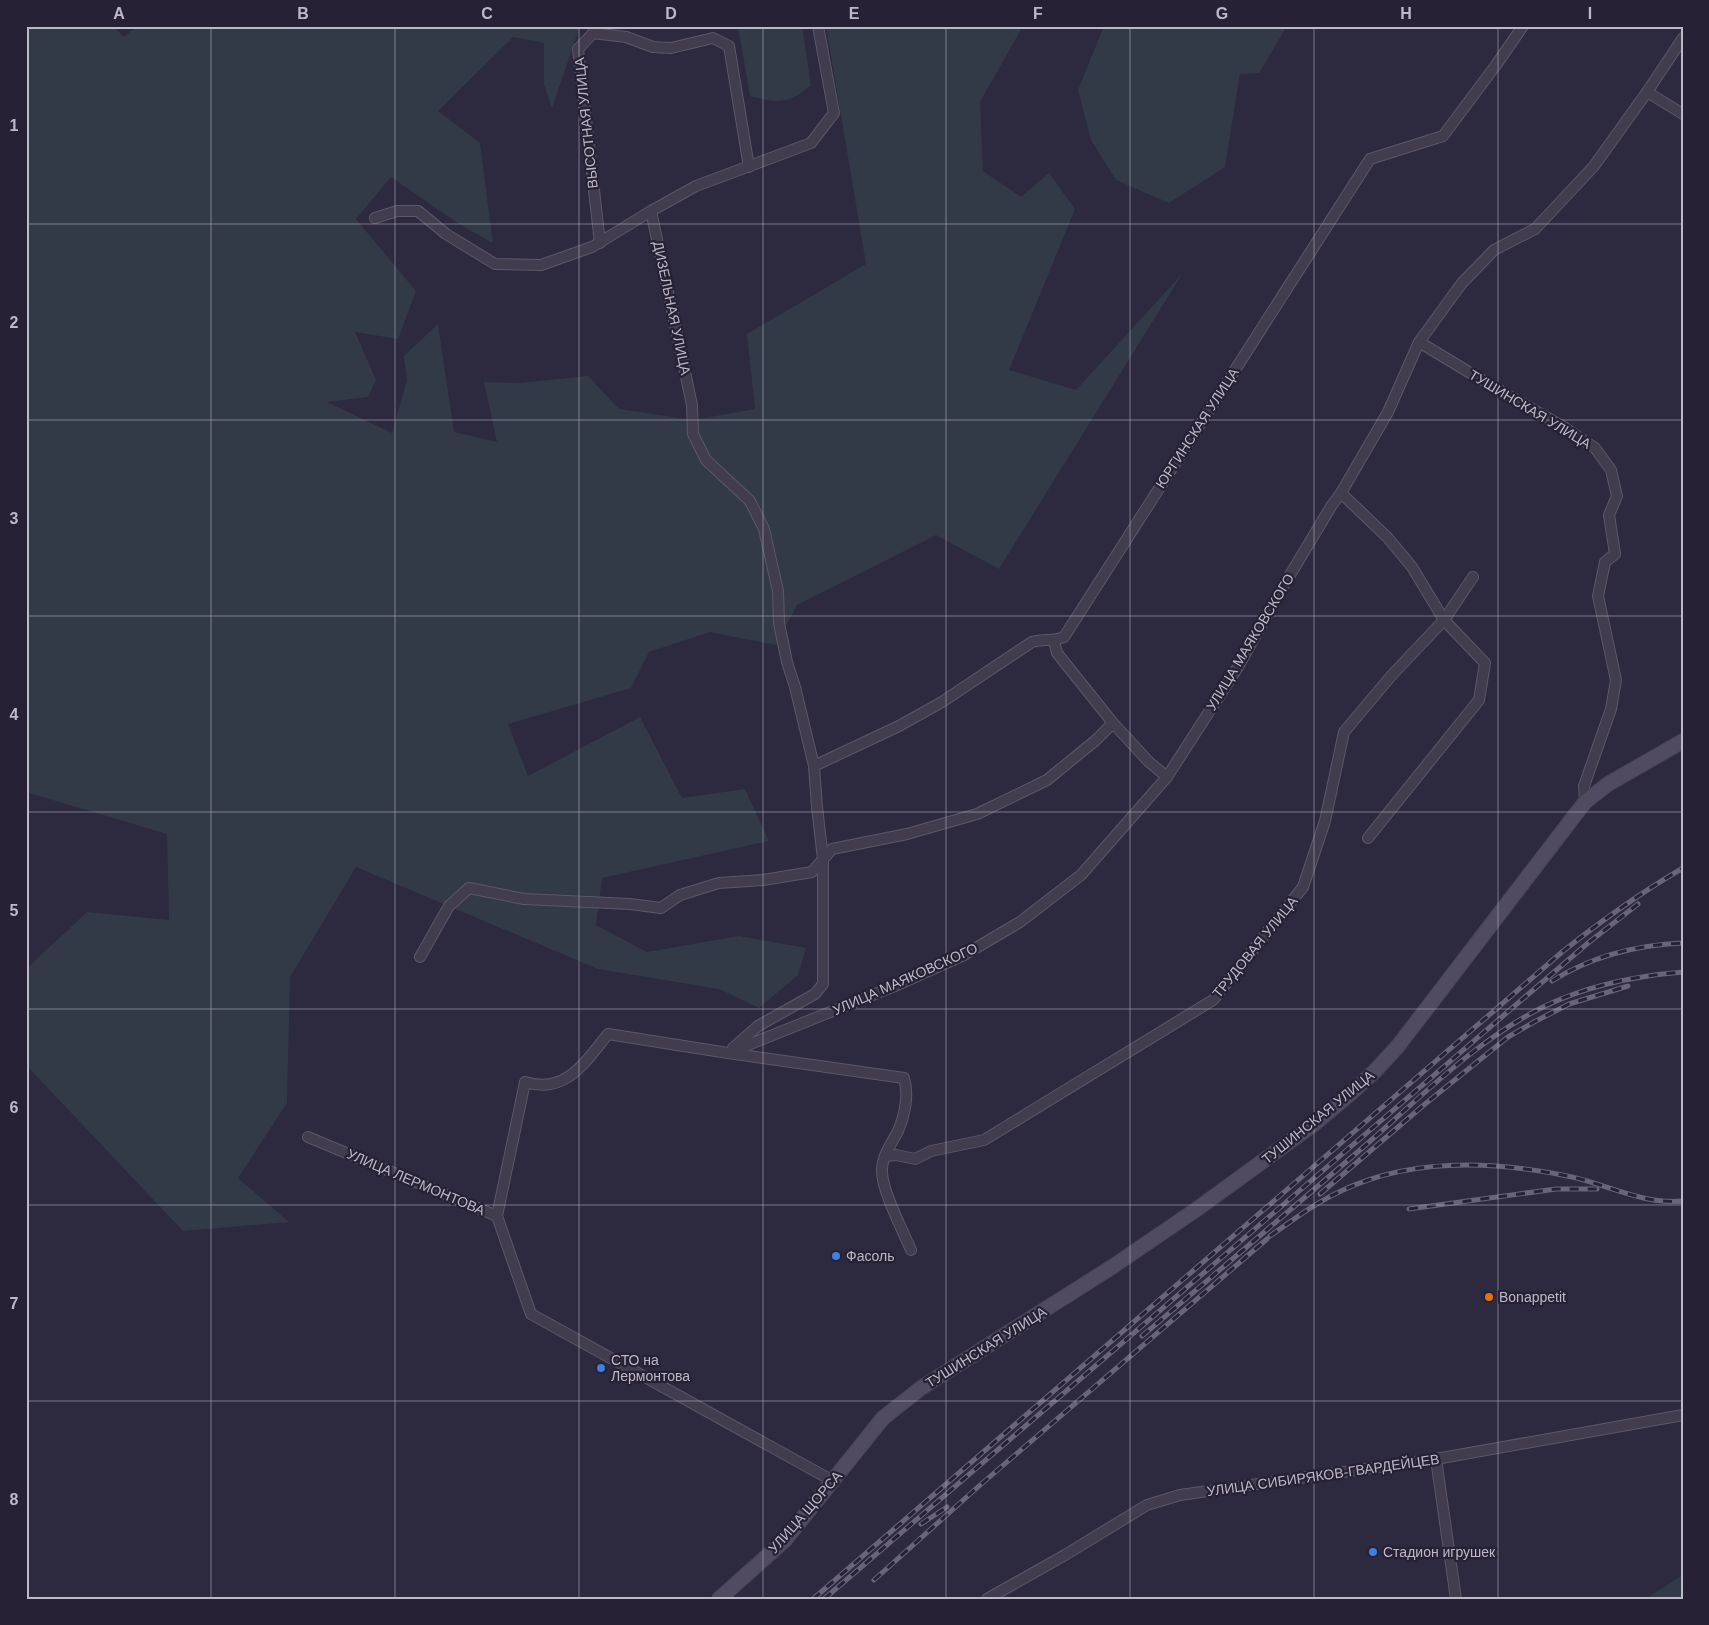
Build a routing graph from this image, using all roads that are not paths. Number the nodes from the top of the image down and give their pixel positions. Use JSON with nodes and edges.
{"nodes":[{"id":1,"x":818,"y":26,"type":"edge"},
{"id":2,"x":1524,"y":26,"type":"edge"},
{"id":3,"x":1683,"y":38,"type":"edge"},
{"id":4,"x":1647,"y":92,"type":"junction"},
{"id":5,"x":1683,"y":114,"type":"edge"},
{"id":6,"x":749,"y":167,"type":"junction"},
{"id":7,"x":651,"y":211,"type":"junction"},
{"id":8,"x":374,"y":218,"type":"dead end"},
{"id":9,"x":600,"y":243,"type":"junction"},
{"id":10,"x":1419,"y":342,"type":"junction"},
{"id":11,"x":1341,"y":493,"type":"junction"},
{"id":12,"x":1473,"y":577,"type":"dead end"},
{"id":13,"x":1444,"y":620,"type":"junction"},
{"id":14,"x":1054,"y":641,"type":"junction"},
{"id":15,"x":1113,"y":723,"type":"junction"},
{"id":16,"x":1683,"y":741,"type":"edge"},
{"id":17,"x":814,"y":766,"type":"junction"},
{"id":18,"x":1167,"y":777,"type":"junction"},
{"id":19,"x":1585,"y":802,"type":"junction"},
{"id":20,"x":1368,"y":838,"type":"dead end"},
{"id":21,"x":823,"y":859,"type":"junction"},
{"id":22,"x":420,"y":957,"type":"dead end"},
{"id":23,"x":728,"y":1053,"type":"junction"},
{"id":24,"x":308,"y":1137,"type":"dead end"},
{"id":25,"x":885,"y":1156,"type":"junction"},
{"id":26,"x":497,"y":1216,"type":"junction"},
{"id":27,"x":911,"y":1250,"type":"dead end"},
{"id":28,"x":1683,"y":1415,"type":"edge"},
{"id":29,"x":883,"y":1418,"type":"joint"},
{"id":30,"x":1436,"y":1459,"type":"junction"},
{"id":31,"x":833,"y":1481,"type":"junction"},
{"id":32,"x":718,"y":1599,"type":"edge"},
{"id":33,"x":987,"y":1599,"type":"edge"},
{"id":34,"x":1456,"y":1599,"type":"edge"}],
"edges":[{"from":1,"to":6,"type":"street"},
{"from":2,"to":14,"type":"street","name":"ЮРГИНСКАЯ УЛИЦА"},
{"from":3,"to":4,"type":"street","name":"УЛИЦА МАЯКОВСКОГО"},
{"from":4,"to":5,"type":"street"},
{"from":4,"to":10,"type":"street","name":"УЛИЦА МАЯКОВСКОГО"},
{"from":6,"to":7,"type":"street"},
{"from":6,"to":9,"type":"street","name":"ВЫСОТНАЯ УЛИЦА"},
{"from":7,"to":9,"type":"street"},
{"from":7,"to":17,"type":"street","name":"ДИЗЕЛЬНАЯ УЛИЦА"},
{"from":8,"to":9,"type":"street"},
{"from":10,"to":11,"type":"street","name":"УЛИЦА МАЯКОВСКОГО"},
{"from":10,"to":19,"type":"street","name":"ТУШИНСКАЯ УЛИЦА"},
{"from":11,"to":13,"type":"street"},
{"from":11,"to":18,"type":"street","name":"УЛИЦА МАЯКОВСКОГО"},
{"from":12,"to":13,"type":"street","name":"ТРУДОВАЯ УЛИЦА"},
{"from":13,"to":20,"type":"street"},
{"from":13,"to":25,"type":"street","name":"ТРУДОВАЯ УЛИЦА"},
{"from":14,"to":15,"type":"street"},
{"from":14,"to":17,"type":"street"},
{"from":15,"to":18,"type":"street"},
{"from":15,"to":21,"type":"street"},
{"from":16,"to":19,"type":"main road","name":"ТУШИНСКАЯ УЛИЦА"},
{"from":17,"to":21,"type":"street","name":"ДИЗЕЛЬНАЯ УЛИЦА"},
{"from":18,"to":23,"type":"street","name":"УЛИЦА МАЯКОВСКОГО"},
{"from":19,"to":29,"type":"main road","name":"ТУШИНСКАЯ УЛИЦА"},
{"from":21,"to":22,"type":"street"},
{"from":21,"to":23,"type":"street","name":"ДИЗЕЛЬНАЯ УЛИЦА"},
{"from":23,"to":25,"type":"street"},
{"from":23,"to":26,"type":"street"},
{"from":24,"to":26,"type":"street","name":"УЛИЦА ЛЕРМОНТОВА"},
{"from":25,"to":27,"type":"street"},
{"from":26,"to":31,"type":"street","name":"УЛИЦА ЛЕРМОНТОВА"},
{"from":28,"to":30,"type":"street","name":"УЛИЦА СИБИРЯКОВ-ГВАРДЕЙЦЕВ"},
{"from":29,"to":31,"type":"main road","name":"УЛИЦА ЩОРСА"},
{"from":30,"to":33,"type":"street","name":"УЛИЦА СИБИРЯКОВ-ГВАРДЕЙЦЕВ"},
{"from":30,"to":34,"type":"street"},
{"from":31,"to":32,"type":"main road","name":"УЛИЦА ЩОРСА"}]}
